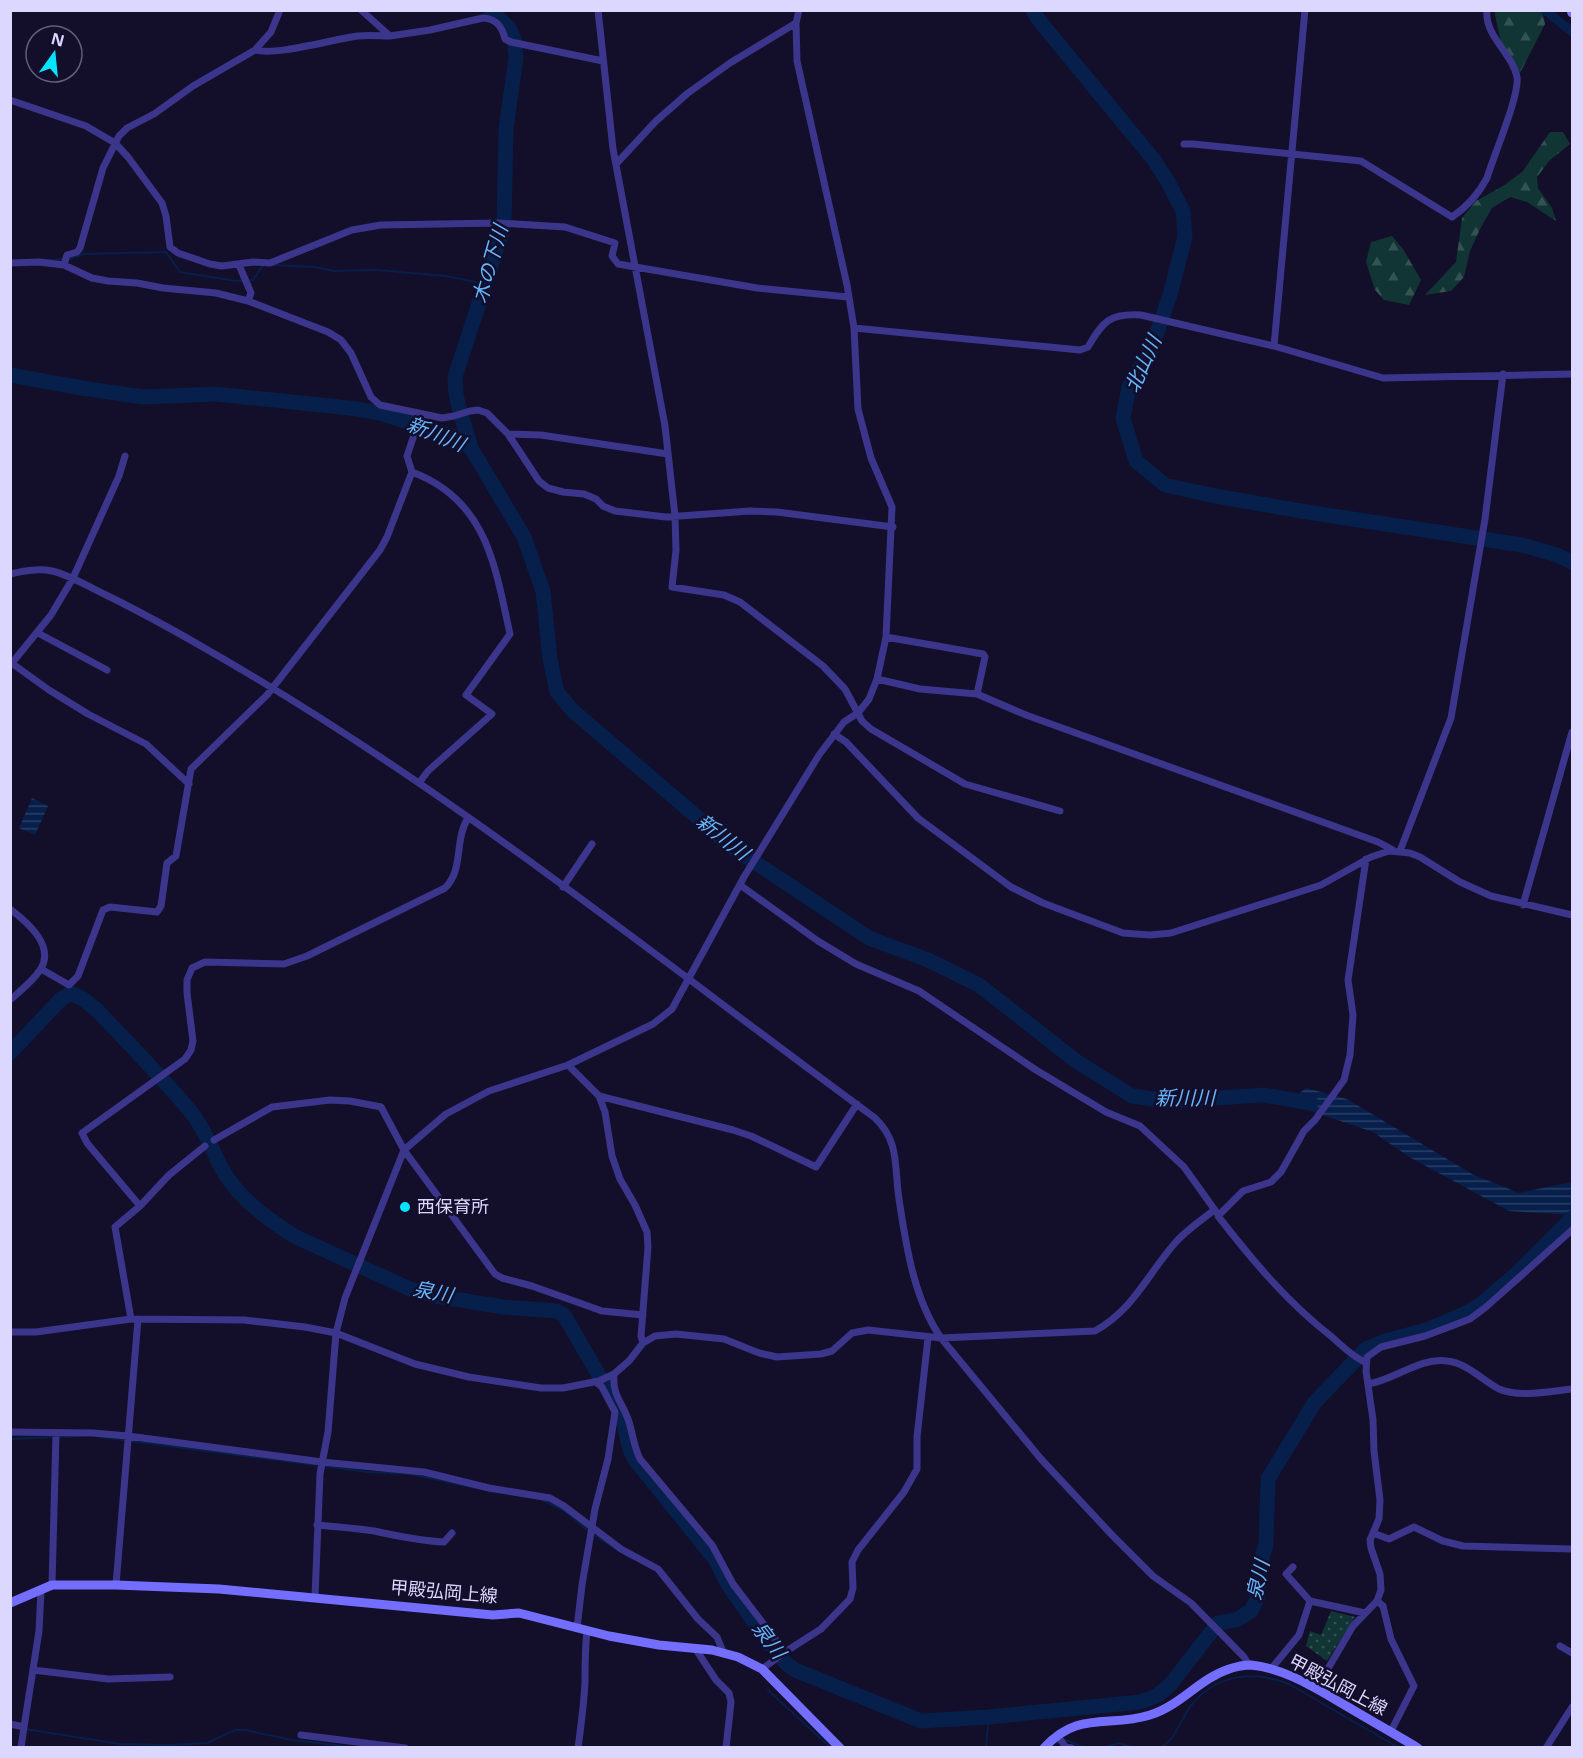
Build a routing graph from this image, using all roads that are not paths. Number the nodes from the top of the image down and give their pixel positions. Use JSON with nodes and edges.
{"nodes":[{"id":1,"x":280,"y":10,"type":"edge"},
{"id":2,"x":361,"y":10,"type":"edge"},
{"id":3,"x":598,"y":10,"type":"edge"},
{"id":4,"x":799,"y":10,"type":"edge"},
{"id":5,"x":1305,"y":10,"type":"edge"},
{"id":6,"x":1487,"y":10,"type":"edge"},
{"id":7,"x":796,"y":23,"type":"junction"},
{"id":8,"x":390,"y":36,"type":"junction"},
{"id":9,"x":255,"y":50,"type":"junction"},
{"id":10,"x":603,"y":61,"type":"junction"},
{"id":11,"x":10,"y":100,"type":"edge"},
{"id":12,"x":115,"y":143,"type":"junction"},
{"id":13,"x":1184,"y":144,"type":"dead end"},
{"id":14,"x":1291,"y":154,"type":"junction"},
{"id":15,"x":616,"y":164,"type":"junction"},
{"id":16,"x":66,"y":261,"type":"junction"},
{"id":17,"x":10,"y":263,"type":"edge"},
{"id":18,"x":239,"y":265,"type":"junction"},
{"id":19,"x":636,"y":268,"type":"junction"},
{"id":20,"x":848,"y":297,"type":"junction"},
{"id":21,"x":248,"y":301,"type":"junction"},
{"id":22,"x":854,"y":328,"type":"junction"},
{"id":23,"x":1274,"y":346,"type":"junction"},
{"id":24,"x":1503,"y":374,"type":"junction"},
{"id":25,"x":1572,"y":374,"type":"edge"},
{"id":26,"x":421,"y":416,"type":"junction"},
{"id":27,"x":508,"y":434,"type":"junction"},
{"id":28,"x":668,"y":454,"type":"junction"},
{"id":29,"x":125,"y":456,"type":"dead end"},
{"id":30,"x":412,"y":472,"type":"junction"},
{"id":31,"x":675,"y":516,"type":"junction"},
{"id":32,"x":893,"y":527,"type":"junction"},
{"id":33,"x":10,"y":574,"type":"edge"},
{"id":34,"x":73,"y":578,"type":"junction"},
{"id":35,"x":38,"y":633,"type":"junction"},
{"id":36,"x":886,"y":637,"type":"junction"},
{"id":37,"x":11,"y":663,"type":"edge"},
{"id":38,"x":107,"y":670,"type":"dead end"},
{"id":39,"x":877,"y":679,"type":"junction"},
{"id":40,"x":273,"y":687,"type":"junction"},
{"id":41,"x":977,"y":694,"type":"junction"},
{"id":42,"x":858,"y":713,"type":"junction"},
{"id":43,"x":1572,"y":732,"type":"edge"},
{"id":44,"x":834,"y":734,"type":"junction"},
{"id":45,"x":418,"y":783,"type":"junction"},
{"id":46,"x":189,"y":784,"type":"junction"},
{"id":47,"x":1060,"y":811,"type":"dead end"},
{"id":48,"x":468,"y":818,"type":"junction"},
{"id":49,"x":592,"y":844,"type":"dead end"},
{"id":50,"x":1397,"y":851,"type":"junction"},
{"id":51,"x":1366,"y":860,"type":"junction"},
{"id":52,"x":740,"y":885,"type":"junction"},
{"id":53,"x":563,"y":886,"type":"junction"},
{"id":54,"x":1523,"y":905,"type":"junction"},
{"id":55,"x":10,"y":909,"type":"edge"},
{"id":56,"x":1572,"y":915,"type":"edge"},
{"id":57,"x":41,"y":969,"type":"junction"},
{"id":58,"x":689,"y":980,"type":"junction"},
{"id":59,"x":10,"y":1000,"type":"edge"},
{"id":60,"x":568,"y":1065,"type":"junction"},
{"id":61,"x":598,"y":1096,"type":"junction"},
{"id":62,"x":857,"y":1104,"type":"junction"},
{"id":63,"x":214,"y":1140,"type":"dead end"},
{"id":64,"x":205,"y":1146,"type":"dead end"},
{"id":65,"x":404,"y":1150,"type":"junction"},
{"id":66,"x":140,"y":1206,"type":"junction"},
{"id":67,"x":1216,"y":1213,"type":"junction"},
{"id":68,"x":1572,"y":1230,"type":"edge"},
{"id":69,"x":643,"y":1315,"type":"junction"},
{"id":70,"x":134,"y":1319,"type":"junction"},
{"id":71,"x":10,"y":1332,"type":"edge"},
{"id":72,"x":336,"y":1333,"type":"junction"},
{"id":73,"x":928,"y":1338,"type":"junction"},
{"id":74,"x":941,"y":1338,"type":"junction"},
{"id":75,"x":643,"y":1343,"type":"junction"},
{"id":76,"x":1363,"y":1361,"type":"junction"},
{"id":77,"x":614,"y":1374,"type":"junction"},
{"id":78,"x":597,"y":1382,"type":"junction"},
{"id":79,"x":1368,"y":1384,"type":"junction"},
{"id":80,"x":1572,"y":1389,"type":"edge"},
{"id":81,"x":10,"y":1432,"type":"edge"},
{"id":82,"x":56,"y":1438,"type":"junction"},
{"id":83,"x":128,"y":1440,"type":"junction"},
{"id":84,"x":322,"y":1463,"type":"junction"},
{"id":85,"x":317,"y":1525,"type":"junction"},
{"id":86,"x":591,"y":1532,"type":"junction"},
{"id":87,"x":452,"y":1533,"type":"dead end"},
{"id":88,"x":1373,"y":1533,"type":"junction"},
{"id":89,"x":1572,"y":1549,"type":"edge"},
{"id":90,"x":1293,"y":1567,"type":"dead end"},
{"id":91,"x":52,"y":1585,"type":"junction"},
{"id":92,"x":116,"y":1585,"type":"junction"},
{"id":93,"x":41,"y":1590,"type":"junction"},
{"id":94,"x":315,"y":1597,"type":"junction"},
{"id":95,"x":1377,"y":1600,"type":"junction"},
{"id":96,"x":1310,"y":1601,"type":"junction"},
{"id":97,"x":10,"y":1603,"type":"edge"},
{"id":98,"x":1365,"y":1613,"type":"junction"},
{"id":99,"x":582,"y":1630,"type":"junction"},
{"id":100,"x":1560,"y":1646,"type":"dead end"},
{"id":101,"x":695,"y":1648,"type":"junction"},
{"id":102,"x":1572,"y":1653,"type":"edge"},
{"id":103,"x":724,"y":1654,"type":"junction"},
{"id":104,"x":781,"y":1655,"type":"junction"},
{"id":105,"x":1249,"y":1665,"type":"junction"},
{"id":106,"x":762,"y":1669,"type":"junction"},
{"id":107,"x":1271,"y":1669,"type":"junction"},
{"id":108,"x":33,"y":1670,"type":"junction"},
{"id":109,"x":170,"y":1677,"type":"dead end"},
{"id":110,"x":1316,"y":1689,"type":"junction"},
{"id":111,"x":1572,"y":1707,"type":"edge"},
{"id":112,"x":10,"y":1724,"type":"edge"},
{"id":113,"x":24,"y":1730,"type":"junction"},
{"id":114,"x":1391,"y":1731,"type":"junction"},
{"id":115,"x":301,"y":1735,"type":"dead end"},
{"id":116,"x":1057,"y":1735,"type":"junction"},
{"id":117,"x":1069,"y":1747,"type":"edge"},
{"id":118,"x":21,"y":1748,"type":"edge"},
{"id":119,"x":405,"y":1748,"type":"edge"},
{"id":120,"x":578,"y":1748,"type":"edge"},
{"id":121,"x":726,"y":1748,"type":"edge"},
{"id":122,"x":840,"y":1748,"type":"edge"},
{"id":123,"x":1044,"y":1748,"type":"edge"},
{"id":124,"x":1418,"y":1748,"type":"edge"},
{"id":125,"x":1546,"y":1748,"type":"edge"}],
"edges":[{"from":1,"to":9,"type":"street"},
{"from":2,"to":8,"type":"street"},
{"from":3,"to":10,"type":"street"},
{"from":4,"to":7,"type":"street"},
{"from":5,"to":14,"type":"street"},
{"from":6,"to":14,"type":"street"},
{"from":7,"to":15,"type":"street"},
{"from":7,"to":20,"type":"street"},
{"from":8,"to":9,"type":"street"},
{"from":8,"to":10,"type":"street"},
{"from":9,"to":12,"type":"street"},
{"from":10,"to":15,"type":"street"},
{"from":11,"to":12,"type":"street"},
{"from":12,"to":16,"type":"street"},
{"from":12,"to":18,"type":"street"},
{"from":13,"to":14,"type":"street"},
{"from":14,"to":23,"type":"street"},
{"from":15,"to":19,"type":"street"},
{"from":16,"to":17,"type":"street"},
{"from":16,"to":21,"type":"street"},
{"from":18,"to":19,"type":"street"},
{"from":18,"to":21,"type":"street"},
{"from":19,"to":20,"type":"street"},
{"from":19,"to":28,"type":"street"},
{"from":20,"to":22,"type":"street"},
{"from":21,"to":26,"type":"street"},
{"from":22,"to":23,"type":"street"},
{"from":22,"to":32,"type":"street"},
{"from":23,"to":24,"type":"street"},
{"from":24,"to":25,"type":"street"},
{"from":24,"to":50,"type":"street"},
{"from":26,"to":27,"type":"street"},
{"from":26,"to":30,"type":"street"},
{"from":27,"to":28,"type":"street"},
{"from":27,"to":31,"type":"street"},
{"from":28,"to":31,"type":"street"},
{"from":29,"to":34,"type":"street"},
{"from":30,"to":40,"type":"street"},
{"from":30,"to":45,"type":"street"},
{"from":31,"to":32,"type":"street"},
{"from":31,"to":42,"type":"street"},
{"from":32,"to":36,"type":"street"},
{"from":33,"to":34,"type":"street"},
{"from":34,"to":35,"type":"street"},
{"from":34,"to":40,"type":"street"},
{"from":35,"to":37,"type":"street"},
{"from":35,"to":38,"type":"street"},
{"from":36,"to":39,"type":"street"},
{"from":36,"to":41,"type":"street"},
{"from":37,"to":46,"type":"street"},
{"from":39,"to":41,"type":"street"},
{"from":39,"to":42,"type":"street"},
{"from":40,"to":45,"type":"street"},
{"from":40,"to":46,"type":"street"},
{"from":41,"to":50,"type":"street"},
{"from":42,"to":44,"type":"street"},
{"from":42,"to":47,"type":"street"},
{"from":43,"to":54,"type":"street"},
{"from":44,"to":51,"type":"street"},
{"from":44,"to":52,"type":"street"},
{"from":45,"to":48,"type":"street"},
{"from":46,"to":57,"type":"street"},
{"from":48,"to":53,"type":"street"},
{"from":48,"to":66,"type":"street"},
{"from":49,"to":53,"type":"street"},
{"from":50,"to":51,"type":"street"},
{"from":50,"to":54,"type":"street"},
{"from":51,"to":67,"type":"street"},
{"from":52,"to":58,"type":"street"},
{"from":52,"to":67,"type":"street"},
{"from":53,"to":58,"type":"street"},
{"from":54,"to":56,"type":"street"},
{"from":55,"to":57,"type":"street"},
{"from":57,"to":59,"type":"street"},
{"from":58,"to":60,"type":"street"},
{"from":58,"to":62,"type":"street"},
{"from":60,"to":61,"type":"street"},
{"from":60,"to":65,"type":"street"},
{"from":61,"to":62,"type":"street"},
{"from":61,"to":69,"type":"street"},
{"from":62,"to":74,"type":"street"},
{"from":63,"to":65,"type":"street"},
{"from":64,"to":66,"type":"street"},
{"from":65,"to":69,"type":"street"},
{"from":65,"to":72,"type":"street"},
{"from":66,"to":70,"type":"street"},
{"from":67,"to":74,"type":"street"},
{"from":67,"to":76,"type":"street"},
{"from":68,"to":76,"type":"street"},
{"from":69,"to":75,"type":"street"},
{"from":70,"to":71,"type":"street"},
{"from":70,"to":72,"type":"street"},
{"from":70,"to":83,"type":"street"},
{"from":72,"to":78,"type":"street"},
{"from":72,"to":84,"type":"street"},
{"from":73,"to":74,"type":"street"},
{"from":73,"to":75,"type":"street"},
{"from":73,"to":104,"type":"street"},
{"from":74,"to":105,"type":"street"},
{"from":75,"to":77,"type":"street"},
{"from":76,"to":79,"type":"street"},
{"from":77,"to":78,"type":"street"},
{"from":77,"to":104,"type":"street"},
{"from":78,"to":86,"type":"street"},
{"from":79,"to":80,"type":"street"},
{"from":79,"to":88,"type":"street"},
{"from":81,"to":82,"type":"street"},
{"from":82,"to":83,"type":"street"},
{"from":82,"to":91,"type":"street"},
{"from":83,"to":84,"type":"street"},
{"from":83,"to":92,"type":"street"},
{"from":84,"to":85,"type":"street"},
{"from":84,"to":86,"type":"street"},
{"from":85,"to":87,"type":"street"},
{"from":85,"to":94,"type":"street"},
{"from":86,"to":99,"type":"street"},
{"from":86,"to":103,"type":"street"},
{"from":88,"to":89,"type":"street"},
{"from":88,"to":95,"type":"street"},
{"from":90,"to":96,"type":"street"},
{"from":91,"to":92,"type":"main road","name":"甲殿弘岡上線"},
{"from":91,"to":93,"type":"main road","name":"甲殿弘岡上線"},
{"from":92,"to":94,"type":"main road","name":"甲殿弘岡上線"},
{"from":93,"to":97,"type":"main road","name":"甲殿弘岡上線"},
{"from":93,"to":108,"type":"street"},
{"from":94,"to":99,"type":"main road","name":"甲殿弘岡上線"},
{"from":95,"to":98,"type":"street"},
{"from":95,"to":114,"type":"street"},
{"from":96,"to":98,"type":"street"},
{"from":96,"to":107,"type":"street"},
{"from":98,"to":110,"type":"street"},
{"from":99,"to":101,"type":"main road","name":"甲殿弘岡上線"},
{"from":99,"to":120,"type":"street"},
{"from":100,"to":102,"type":"street"},
{"from":101,"to":103,"type":"main road","name":"甲殿弘岡上線"},
{"from":101,"to":121,"type":"street"},
{"from":103,"to":106,"type":"main road","name":"甲殿弘岡上線"},
{"from":104,"to":106,"type":"street"},
{"from":105,"to":107,"type":"main road","name":"甲殿弘岡上線"},
{"from":105,"to":116,"type":"main road","name":"甲殿弘岡上線"},
{"from":106,"to":122,"type":"main road","name":"甲殿弘岡上線"},
{"from":107,"to":110,"type":"main road","name":"甲殿弘岡上線"},
{"from":108,"to":109,"type":"street"},
{"from":108,"to":113,"type":"street"},
{"from":110,"to":114,"type":"main road","name":"甲殿弘岡上線"},
{"from":111,"to":125,"type":"street"},
{"from":112,"to":113,"type":"street"},
{"from":113,"to":118,"type":"street"},
{"from":114,"to":124,"type":"main road","name":"甲殿弘岡上線"},
{"from":115,"to":119,"type":"street"},
{"from":116,"to":117,"type":"street"},
{"from":116,"to":123,"type":"main road","name":"甲殿弘岡上線"}]}
